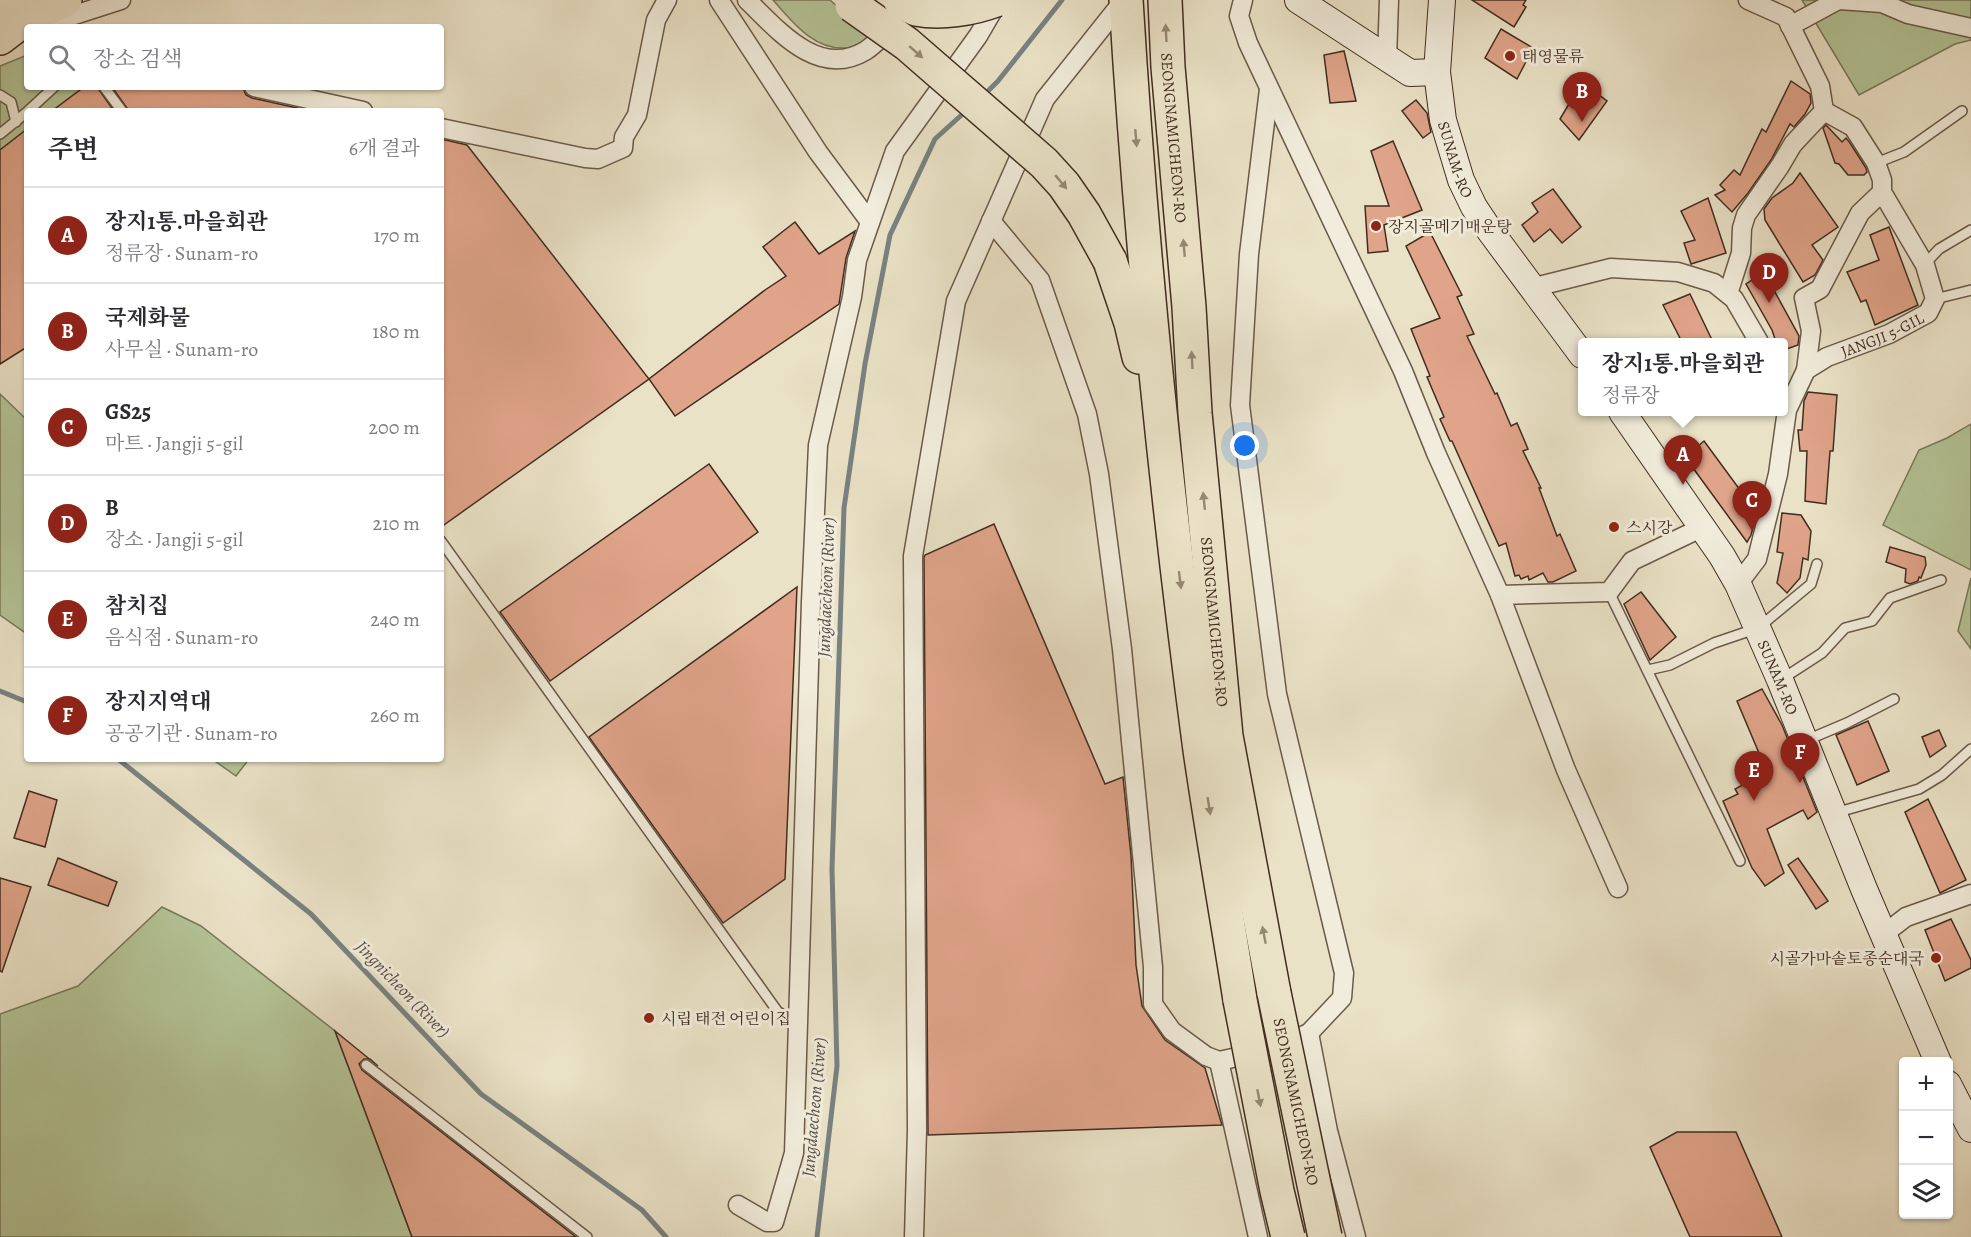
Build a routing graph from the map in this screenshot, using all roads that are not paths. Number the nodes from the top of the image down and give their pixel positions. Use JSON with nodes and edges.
{"nodes":[{"id":1,"x":15,"y":0,"type":"edge"},
{"id":2,"x":121,"y":0,"type":"edge"},
{"id":3,"x":667,"y":0,"type":"edge"},
{"id":4,"x":718,"y":0,"type":"edge"},
{"id":5,"x":747,"y":0,"type":"edge"},
{"id":6,"x":900,"y":0,"type":"edge"},
{"id":7,"x":915,"y":0,"type":"edge"},
{"id":8,"x":998,"y":0,"type":"edge"},
{"id":9,"x":1125,"y":0,"type":"edge"},
{"id":10,"x":1165,"y":0,"type":"edge"},
{"id":11,"x":1243,"y":0,"type":"edge"},
{"id":12,"x":1298,"y":0,"type":"edge"},
{"id":13,"x":1389,"y":0,"type":"edge"},
{"id":14,"x":1442,"y":0,"type":"edge"},
{"id":15,"x":1748,"y":0,"type":"edge"},
{"id":16,"x":1838,"y":0,"type":"edge"},
{"id":17,"x":848,"y":3,"type":"edge"},
{"id":18,"x":0,"y":6,"type":"edge"},
{"id":19,"x":60,"y":17,"type":"edge"},
{"id":20,"x":1790,"y":26,"type":"junction"},
{"id":21,"x":1971,"y":28,"type":"edge"},
{"id":22,"x":0,"y":38,"type":"edge"},
{"id":23,"x":1387,"y":59,"type":"junction"},
{"id":24,"x":1437,"y":72,"type":"junction"},
{"id":25,"x":1269,"y":89,"type":"junction"},
{"id":26,"x":51,"y":90,"type":"edge"},
{"id":27,"x":106,"y":90,"type":"edge"},
{"id":28,"x":268,"y":90,"type":"edge"},
{"id":29,"x":0,"y":94,"type":"edge"},
{"id":30,"x":30,"y":108,"type":"edge"},
{"id":31,"x":120,"y":108,"type":"edge"},
{"id":32,"x":349,"y":108,"type":"edge"},
{"id":33,"x":1824,"y":111,"type":"junction"},
{"id":34,"x":1962,"y":111,"type":"dead end"},
{"id":35,"x":24,"y":114,"type":"edge"},
{"id":36,"x":16,"y":122,"type":"junction"},
{"id":37,"x":444,"y":129,"type":"edge"},
{"id":38,"x":0,"y":134,"type":"edge"},
{"id":39,"x":1876,"y":163,"type":"junction"},
{"id":40,"x":1882,"y":192,"type":"junction"},
{"id":41,"x":991,"y":221,"type":"junction"},
{"id":42,"x":870,"y":222,"type":"junction"},
{"id":43,"x":1971,"y":230,"type":"edge"},
{"id":44,"x":1924,"y":265,"type":"junction"},
{"id":45,"x":1531,"y":288,"type":"junction"},
{"id":46,"x":1971,"y":290,"type":"edge"},
{"id":47,"x":1728,"y":294,"type":"junction"},
{"id":48,"x":1935,"y":299,"type":"junction"},
{"id":49,"x":1757,"y":338,"type":"edge"},
{"id":50,"x":1578,"y":350,"type":"edge"},
{"id":51,"x":1806,"y":370,"type":"junction"},
{"id":52,"x":1788,"y":400,"type":"edge"},
{"id":53,"x":1625,"y":416,"type":"edge"},
{"id":54,"x":1784,"y":416,"type":"edge"},
{"id":55,"x":1164,"y":459,"type":"junction"},
{"id":56,"x":1701,"y":528,"type":"junction"},
{"id":57,"x":444,"y":546,"type":"edge"},
{"id":58,"x":1817,"y":564,"type":"dead end"},
{"id":59,"x":1941,"y":580,"type":"dead end"},
{"id":60,"x":1738,"y":584,"type":"junction"},
{"id":61,"x":1609,"y":592,"type":"junction"},
{"id":62,"x":1500,"y":595,"type":"junction"},
{"id":63,"x":1758,"y":628,"type":"junction"},
{"id":64,"x":1648,"y":670,"type":"junction"},
{"id":65,"x":1780,"y":680,"type":"junction"},
{"id":66,"x":1894,"y":699,"type":"dead end"},
{"id":67,"x":1805,"y":741,"type":"junction"},
{"id":68,"x":1971,"y":749,"type":"edge"},
{"id":69,"x":1834,"y":814,"type":"junction"},
{"id":70,"x":1740,"y":861,"type":"dead end"},
{"id":71,"x":1618,"y":888,"type":"dead end"},
{"id":72,"x":1971,"y":894,"type":"edge"},
{"id":73,"x":1884,"y":934,"type":"junction"},
{"id":74,"x":798,"y":1021,"type":"junction"},
{"id":75,"x":1309,"y":1033,"type":"junction"},
{"id":76,"x":1936,"y":1057,"type":"edge"},
{"id":77,"x":1219,"y":1061,"type":"junction"},
{"id":78,"x":366,"y":1065,"type":"dead end"},
{"id":79,"x":1953,"y":1094,"type":"edge"},
{"id":80,"x":1970,"y":1127,"type":"edge"},
{"id":81,"x":738,"y":1205,"type":"dead end"},
{"id":82,"x":587,"y":1237,"type":"edge"},
{"id":83,"x":914,"y":1237,"type":"edge"},
{"id":84,"x":1258,"y":1237,"type":"edge"},
{"id":85,"x":1288,"y":1237,"type":"edge"},
{"id":86,"x":1325,"y":1237,"type":"edge"},
{"id":87,"x":1356,"y":1237,"type":"edge"}],
"edges":[{"from":1,"to":18,"type":"highway"},
{"from":2,"to":19,"type":"street"},
{"from":3,"to":37,"type":"street"},
{"from":4,"to":42,"type":"street"},
{"from":5,"to":7,"type":"street"},
{"from":6,"to":8,"type":"highway","bridge":true},
{"from":8,"to":42,"type":"street"},
{"from":9,"to":41,"type":"street"},
{"from":9,"to":55,"type":"highway","name":"SEONGNAMICHEON-RO","one_way":true},
{"from":86,"to":10,"type":"highway","name":"SEONGNAMICHEON-RO","one_way":true,"bridge":true},
{"from":11,"to":25,"type":"street"},
{"from":12,"to":23,"type":"street"},
{"from":13,"to":23,"type":"street"},
{"from":14,"to":24,"type":"street","name":"SUNAM-RO"},
{"from":15,"to":20,"type":"street"},
{"from":16,"to":20,"type":"street"},
{"from":16,"to":21,"type":"street"},
{"from":17,"to":55,"type":"highway","one_way":true,"bridge":true},
{"from":19,"to":22,"type":"highway"},
{"from":20,"to":33,"type":"street"},
{"from":23,"to":24,"type":"street"},
{"from":24,"to":45,"type":"street","name":"SUNAM-RO"},
{"from":25,"to":62,"type":"street"},
{"from":25,"to":75,"type":"street"},
{"from":26,"to":30,"type":"lane"},
{"from":27,"to":31,"type":"lane"},
{"from":28,"to":32,"type":"street"},
{"from":29,"to":36,"type":"lane"},
{"from":33,"to":39,"type":"street","name":"JANGJI 5-GIL"},
{"from":33,"to":47,"type":"street"},
{"from":34,"to":39,"type":"lane"},
{"from":35,"to":36,"type":"lane"},
{"from":36,"to":38,"type":"lane"},
{"from":39,"to":40,"type":"street","name":"JANGJI 5-GIL"},
{"from":40,"to":44,"type":"street","name":"JANGJI 5-GIL"},
{"from":40,"to":51,"type":"street"},
{"from":41,"to":77,"type":"street"},
{"from":41,"to":83,"type":"street"},
{"from":42,"to":74,"type":"street"},
{"from":43,"to":44,"type":"lane"},
{"from":44,"to":48,"type":"street","name":"JANGJI 5-GIL"},
{"from":45,"to":47,"type":"street"},
{"from":45,"to":50,"type":"street","name":"SUNAM-RO"},
{"from":46,"to":48,"type":"lane"},
{"from":47,"to":49,"type":"street"},
{"from":48,"to":51,"type":"street","name":"JANGJI 5-GIL"},
{"from":51,"to":52,"type":"street"},
{"from":53,"to":56,"type":"street","name":"SUNAM-RO"},
{"from":54,"to":60,"type":"street"},
{"from":55,"to":85,"type":"highway","name":"SEONGNAMICHEON-RO","one_way":true,"bridge":true},
{"from":56,"to":60,"type":"street","name":"SUNAM-RO"},
{"from":56,"to":61,"type":"street"},
{"from":57,"to":74,"type":"lane"},
{"from":58,"to":63,"type":"lane"},
{"from":59,"to":65,"type":"lane"},
{"from":60,"to":63,"type":"street","name":"SUNAM-RO"},
{"from":61,"to":62,"type":"street"},
{"from":61,"to":64,"type":"lane"},
{"from":62,"to":71,"type":"street"},
{"from":63,"to":64,"type":"lane"},
{"from":63,"to":65,"type":"street","name":"SUNAM-RO"},
{"from":64,"to":70,"type":"lane"},
{"from":65,"to":67,"type":"street","name":"SUNAM-RO"},
{"from":66,"to":67,"type":"lane"},
{"from":67,"to":69,"type":"street","name":"SUNAM-RO"},
{"from":68,"to":69,"type":"lane"},
{"from":69,"to":73,"type":"street","name":"SUNAM-RO"},
{"from":72,"to":73,"type":"street"},
{"from":73,"to":76,"type":"street","name":"SUNAM-RO"},
{"from":74,"to":81,"type":"street"},
{"from":75,"to":77,"type":"street"},
{"from":75,"to":87,"type":"street"},
{"from":77,"to":84,"type":"street"},
{"from":78,"to":82,"type":"lane"},
{"from":79,"to":80,"type":"street"}]}
